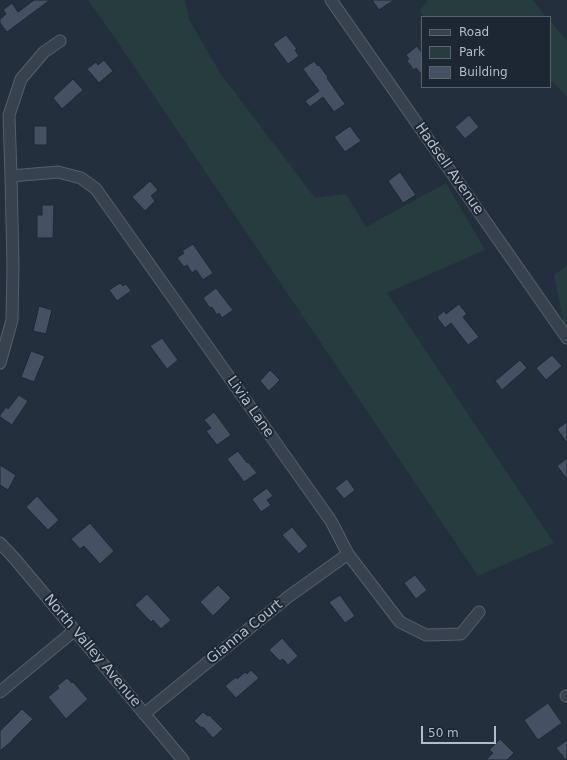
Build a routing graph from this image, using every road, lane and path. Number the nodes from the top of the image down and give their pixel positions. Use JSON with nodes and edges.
{"nodes":[{"id":1,"x":331,"y":0,"type":"edge"},
{"id":2,"x":60,"y":41,"type":"dead end"},
{"id":3,"x":11,"y":176,"type":"junction"},
{"id":4,"x":567,"y":338,"type":"edge"},
{"id":5,"x":0,"y":363,"type":"edge"},
{"id":6,"x":0,"y":543,"type":"edge"},
{"id":7,"x":348,"y":554,"type":"junction"},
{"id":8,"x":479,"y":612,"type":"dead end"},
{"id":9,"x":75,"y":630,"type":"junction"},
{"id":10,"x":0,"y":692,"type":"edge"},
{"id":11,"x":144,"y":714,"type":"junction"},
{"id":12,"x":183,"y":760,"type":"edge"}],
"edges":[{"from":1,"to":4,"type":"street","name":"Hadsell Avenue"},
{"from":2,"to":3,"type":"street"},
{"from":3,"to":5,"type":"street"},
{"from":3,"to":7,"type":"street","name":"Livia Lane"},
{"from":6,"to":9,"type":"street","name":"North Valley Avenue"},
{"from":7,"to":8,"type":"street","name":"Livia Lane"},
{"from":7,"to":11,"type":"street","name":"Gianna Court"},
{"from":9,"to":10,"type":"street"},
{"from":9,"to":11,"type":"street","name":"North Valley Avenue"},
{"from":11,"to":12,"type":"street","name":"North Valley Avenue"}]}
